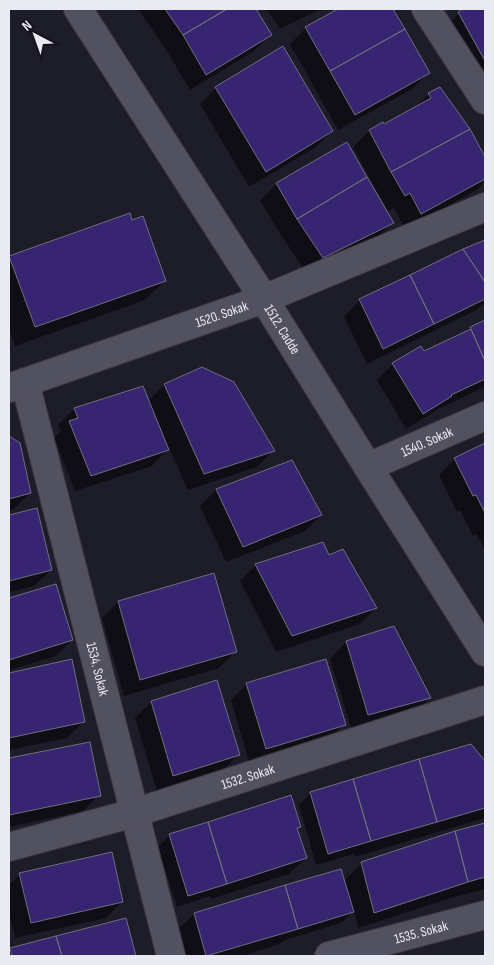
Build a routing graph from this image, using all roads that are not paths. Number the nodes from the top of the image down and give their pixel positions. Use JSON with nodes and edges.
{"nodes":[{"id":1,"x":78,"y":9,"type":"edge"},
{"id":2,"x":426,"y":9,"type":"edge"},
{"id":3,"x":485,"y":100,"type":"edge"},
{"id":4,"x":485,"y":207,"type":"edge"},
{"id":5,"x":264,"y":299,"type":"junction"},
{"id":6,"x":17,"y":385,"type":"edge"},
{"id":7,"x":485,"y":416,"type":"edge"},
{"id":8,"x":368,"y":467,"type":"junction"},
{"id":9,"x":484,"y":646,"type":"edge"},
{"id":10,"x":485,"y":700,"type":"edge"},
{"id":11,"x":134,"y":814,"type":"junction"},
{"id":12,"x":9,"y":847,"type":"edge"},
{"id":13,"x":485,"y":915,"type":"edge"},
{"id":14,"x":171,"y":956,"type":"edge"},
{"id":15,"x":329,"y":956,"type":"edge"}],
"edges":[{"from":1,"to":5,"type":"street","name":"1512. Cadde"},
{"from":2,"to":3,"type":"street"},
{"from":4,"to":5,"type":"street","name":"1520. Sokak"},
{"from":5,"to":6,"type":"street","name":"1520. Sokak"},
{"from":5,"to":8,"type":"street","name":"1512. Cadde"},
{"from":6,"to":11,"type":"street","name":"1534. Sokak"},
{"from":7,"to":8,"type":"street","name":"1540. Sokak"},
{"from":8,"to":9,"type":"street","name":"1512. Cadde"},
{"from":10,"to":11,"type":"street","name":"1532. Sokak"},
{"from":11,"to":12,"type":"street","name":"1532. Sokak"},
{"from":11,"to":14,"type":"street","name":"1534. Sokak"},
{"from":13,"to":15,"type":"street","name":"1535. Sokak"}]}
